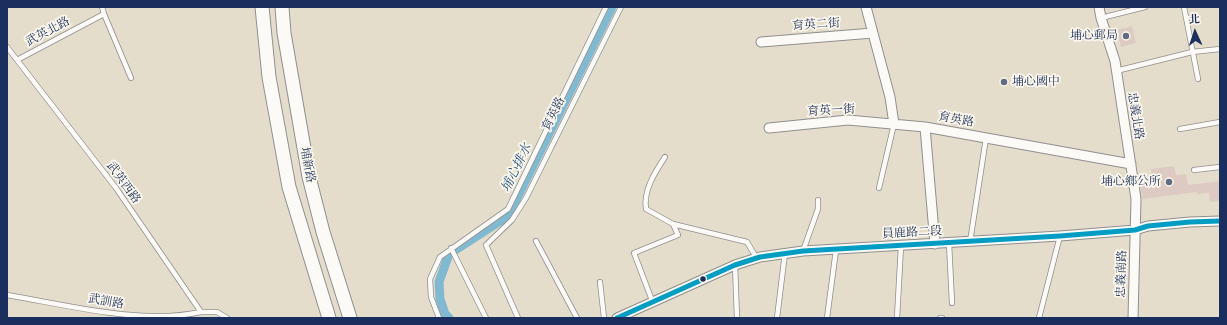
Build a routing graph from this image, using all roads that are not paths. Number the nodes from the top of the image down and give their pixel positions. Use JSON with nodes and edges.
{"nodes":[{"id":1,"x":102,"y":7,"type":"edge"},
{"id":2,"x":262,"y":7,"type":"edge"},
{"id":3,"x":282,"y":7,"type":"edge"},
{"id":4,"x":606,"y":7,"type":"edge"},
{"id":5,"x":621,"y":7,"type":"edge"},
{"id":6,"x":866,"y":7,"type":"edge"},
{"id":7,"x":1100,"y":7,"type":"edge"},
{"id":8,"x":1145,"y":7,"type":"edge"},
{"id":9,"x":1184,"y":7,"type":"edge"},
{"id":10,"x":104,"y":14,"type":"junction"},
{"id":11,"x":1101,"y":18,"type":"junction"},
{"id":12,"x":873,"y":33,"type":"junction"},
{"id":13,"x":761,"y":42,"type":"dead end"},
{"id":14,"x":7,"y":47,"type":"edge"},
{"id":15,"x":1220,"y":49,"type":"edge"},
{"id":16,"x":1192,"y":52,"type":"junction"},
{"id":17,"x":17,"y":60,"type":"junction"},
{"id":18,"x":1116,"y":71,"type":"junction"},
{"id":19,"x":131,"y":78,"type":"dead end"},
{"id":20,"x":1198,"y":79,"type":"dead end"},
{"id":21,"x":1220,"y":122,"type":"edge"},
{"id":22,"x":894,"y":124,"type":"junction"},
{"id":23,"x":925,"y":127,"type":"junction"},
{"id":24,"x":769,"y":128,"type":"dead end"},
{"id":25,"x":1180,"y":129,"type":"dead end"},
{"id":26,"x":986,"y":138,"type":"junction"},
{"id":27,"x":664,"y":157,"type":"dead end"},
{"id":28,"x":1131,"y":164,"type":"junction"},
{"id":29,"x":1220,"y":167,"type":"edge"},
{"id":30,"x":1194,"y":170,"type":"dead end"},
{"id":31,"x":879,"y":188,"type":"dead end"},
{"id":32,"x":818,"y":200,"type":"dead end"},
{"id":33,"x":1220,"y":221,"type":"edge"},
{"id":34,"x":673,"y":224,"type":"junction"},
{"id":35,"x":1135,"y":230,"type":"junction"},
{"id":36,"x":1060,"y":236,"type":"junction"},
{"id":37,"x":536,"y":241,"type":"dead end"},
{"id":38,"x":970,"y":242,"type":"junction"},
{"id":39,"x":949,"y":243,"type":"junction"},
{"id":40,"x":935,"y":244,"type":"junction"},
{"id":41,"x":901,"y":246,"type":"junction"},
{"id":42,"x":452,"y":248,"type":"junction"},
{"id":43,"x":836,"y":250,"type":"junction"},
{"id":44,"x":803,"y":251,"type":"junction"},
{"id":45,"x":785,"y":253,"type":"junction"},
{"id":46,"x":756,"y":257,"type":"junction"},
{"id":47,"x":735,"y":265,"type":"junction"},
{"id":48,"x":600,"y":282,"type":"dead end"},
{"id":49,"x":7,"y":295,"type":"edge"},
{"id":50,"x":652,"y":303,"type":"junction"},
{"id":51,"x":952,"y":303,"type":"dead end"},
{"id":52,"x":201,"y":312,"type":"junction"},
{"id":53,"x":227,"y":318,"type":"edge"},
{"id":54,"x":329,"y":318,"type":"edge"},
{"id":55,"x":350,"y":318,"type":"edge"},
{"id":56,"x":439,"y":318,"type":"edge"},
{"id":57,"x":486,"y":318,"type":"edge"},
{"id":58,"x":518,"y":318,"type":"edge"},
{"id":59,"x":577,"y":318,"type":"edge"},
{"id":60,"x":604,"y":318,"type":"edge"},
{"id":61,"x":617,"y":318,"type":"edge"},
{"id":62,"x":737,"y":318,"type":"edge"},
{"id":63,"x":777,"y":318,"type":"edge"},
{"id":64,"x":827,"y":318,"type":"edge"},
{"id":65,"x":897,"y":318,"type":"edge"},
{"id":66,"x":1039,"y":318,"type":"edge"},
{"id":67,"x":1133,"y":318,"type":"edge"}],
"edges":[{"from":1,"to":10,"type":"lane"},
{"from":2,"to":54,"type":"street","name":"埔新路"},
{"from":3,"to":55,"type":"street","name":"埔新路"},
{"from":4,"to":42,"type":"lane"},
{"from":5,"to":58,"type":"lane","name":"育英路"},
{"from":6,"to":12,"type":"street"},
{"from":7,"to":11,"type":"street","name":"忠義北路"},
{"from":8,"to":11,"type":"lane"},
{"from":9,"to":16,"type":"lane"},
{"from":10,"to":17,"type":"lane","name":"武英北路"},
{"from":10,"to":19,"type":"lane"},
{"from":11,"to":18,"type":"street","name":"忠義北路"},
{"from":12,"to":13,"type":"street","name":"育英二街"},
{"from":12,"to":22,"type":"street"},
{"from":14,"to":17,"type":"lane","name":"武英西路"},
{"from":15,"to":16,"type":"lane"},
{"from":16,"to":18,"type":"lane"},
{"from":16,"to":20,"type":"lane"},
{"from":17,"to":52,"type":"lane","name":"武英西路"},
{"from":18,"to":28,"type":"street","name":"忠義北路"},
{"from":21,"to":25,"type":"lane"},
{"from":22,"to":23,"type":"street","name":"育英路"},
{"from":22,"to":24,"type":"street","name":"育英一街"},
{"from":22,"to":31,"type":"lane"},
{"from":23,"to":26,"type":"street","name":"育英路"},
{"from":23,"to":40,"type":"street"},
{"from":26,"to":28,"type":"street","name":"育英路"},
{"from":26,"to":38,"type":"lane"},
{"from":27,"to":34,"type":"lane"},
{"from":28,"to":35,"type":"street","name":"忠義北路"},
{"from":29,"to":30,"type":"lane"},
{"from":32,"to":44,"type":"lane"},
{"from":33,"to":35,"type":"street","name":"員鹿路二段"},
{"from":34,"to":46,"type":"lane"},
{"from":34,"to":50,"type":"lane"},
{"from":35,"to":36,"type":"street","name":"員鹿路二段"},
{"from":35,"to":67,"type":"street","name":"忠義南路"},
{"from":36,"to":38,"type":"street","name":"員鹿路二段"},
{"from":36,"to":66,"type":"lane"},
{"from":37,"to":59,"type":"lane"},
{"from":38,"to":39,"type":"street","name":"員鹿路二段"},
{"from":39,"to":40,"type":"street","name":"員鹿路二段"},
{"from":39,"to":51,"type":"lane"},
{"from":40,"to":41,"type":"street","name":"員鹿路二段"},
{"from":41,"to":43,"type":"street","name":"員鹿路二段"},
{"from":41,"to":65,"type":"lane"},
{"from":42,"to":56,"type":"lane"},
{"from":42,"to":57,"type":"lane"},
{"from":43,"to":44,"type":"street","name":"員鹿路二段"},
{"from":43,"to":64,"type":"lane"},
{"from":44,"to":45,"type":"street","name":"員鹿路二段"},
{"from":45,"to":46,"type":"street","name":"員鹿路二段"},
{"from":45,"to":63,"type":"lane"},
{"from":46,"to":47,"type":"street","name":"員鹿路二段"},
{"from":47,"to":50,"type":"street","name":"員鹿路二段"},
{"from":47,"to":62,"type":"lane"},
{"from":48,"to":60,"type":"lane"},
{"from":49,"to":52,"type":"lane","name":"武訓路"},
{"from":50,"to":61,"type":"street","name":"員鹿路二段"},
{"from":52,"to":53,"type":"lane"}]}
